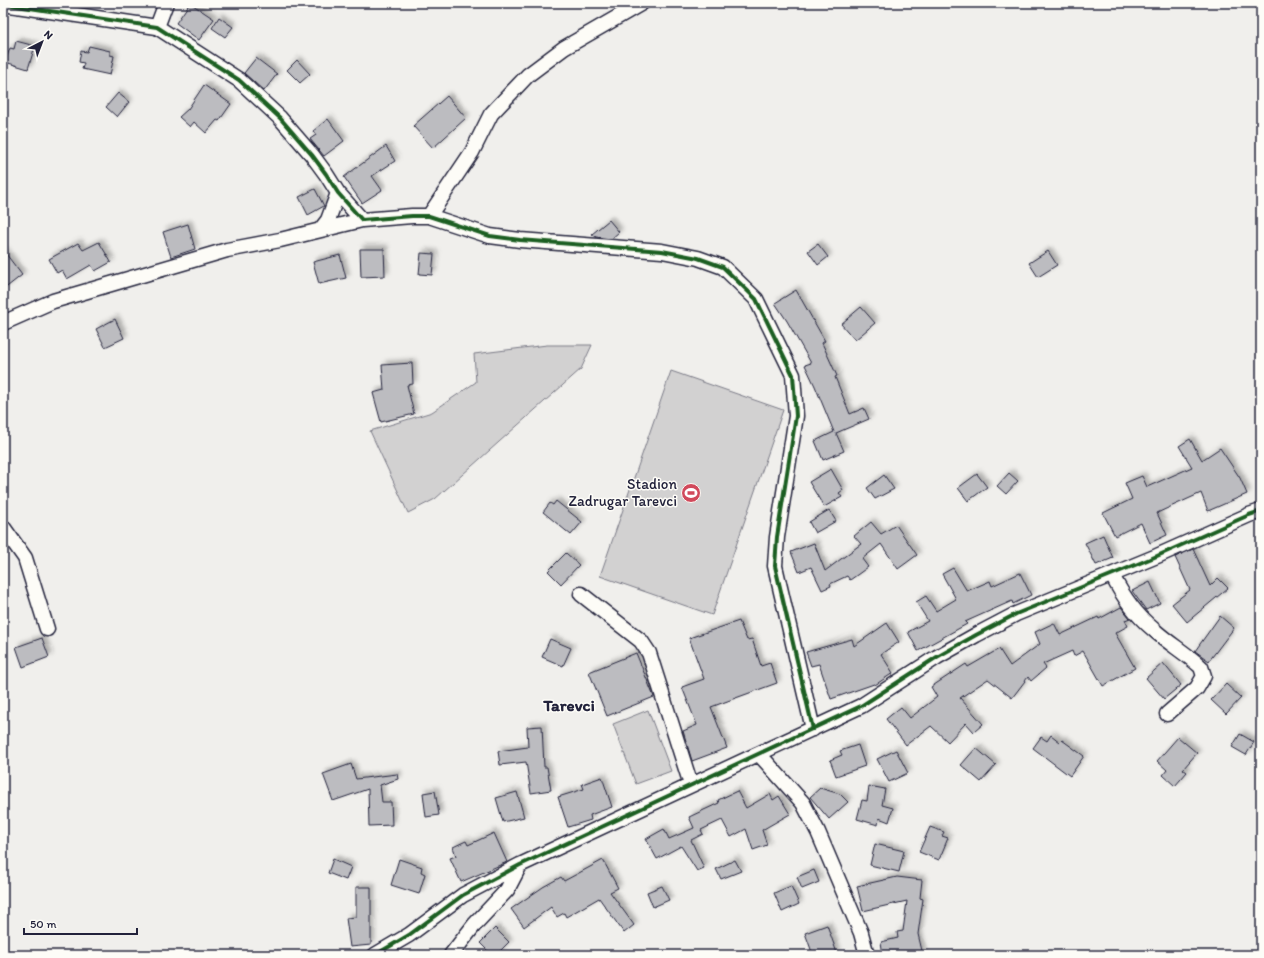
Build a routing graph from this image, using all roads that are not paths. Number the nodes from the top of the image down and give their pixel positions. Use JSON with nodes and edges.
{"nodes":[{"id":1,"x":166,"y":3,"type":"edge"},
{"id":2,"x":642,"y":3,"type":"edge"},
{"id":3,"x":3,"y":4,"type":"edge"},
{"id":4,"x":157,"y":27,"type":"junction"},
{"id":5,"x":338,"y":193,"type":"junction"},
{"id":6,"x":429,"y":216,"type":"junction"},
{"id":7,"x":362,"y":220,"type":"junction"},
{"id":8,"x":322,"y":229,"type":"junction"},
{"id":9,"x":3,"y":323,"type":"edge"},
{"id":10,"x":1261,"y":511,"type":"edge"},
{"id":11,"x":3,"y":527,"type":"edge"},
{"id":12,"x":1112,"y":575,"type":"junction"},
{"id":13,"x":581,"y":594,"type":"dead end"},
{"id":14,"x":47,"y":629,"type":"dead end"},
{"id":15,"x":1167,"y":714,"type":"dead end"},
{"id":16,"x":813,"y":729,"type":"junction"},
{"id":17,"x":759,"y":754,"type":"junction"},
{"id":18,"x":691,"y":785,"type":"junction"},
{"id":19,"x":520,"y":865,"type":"junction"},
{"id":20,"x":375,"y":955,"type":"edge"},
{"id":21,"x":451,"y":955,"type":"edge"},
{"id":22,"x":867,"y":955,"type":"edge"}],
"edges":[{"from":1,"to":4,"type":"street"},
{"from":2,"to":6,"type":"street"},
{"from":3,"to":4,"type":"street"},
{"from":4,"to":5,"type":"street"},
{"from":5,"to":7,"type":"street"},
{"from":5,"to":8,"type":"street"},
{"from":6,"to":7,"type":"street"},
{"from":6,"to":16,"type":"street"},
{"from":7,"to":8,"type":"street"},
{"from":8,"to":9,"type":"street"},
{"from":10,"to":12,"type":"street"},
{"from":11,"to":14,"type":"street"},
{"from":12,"to":15,"type":"street"},
{"from":12,"to":16,"type":"street"},
{"from":13,"to":18,"type":"street"},
{"from":16,"to":17,"type":"street"},
{"from":17,"to":18,"type":"street"},
{"from":17,"to":22,"type":"street"},
{"from":18,"to":19,"type":"street"},
{"from":19,"to":20,"type":"street"},
{"from":19,"to":21,"type":"street"}]}
